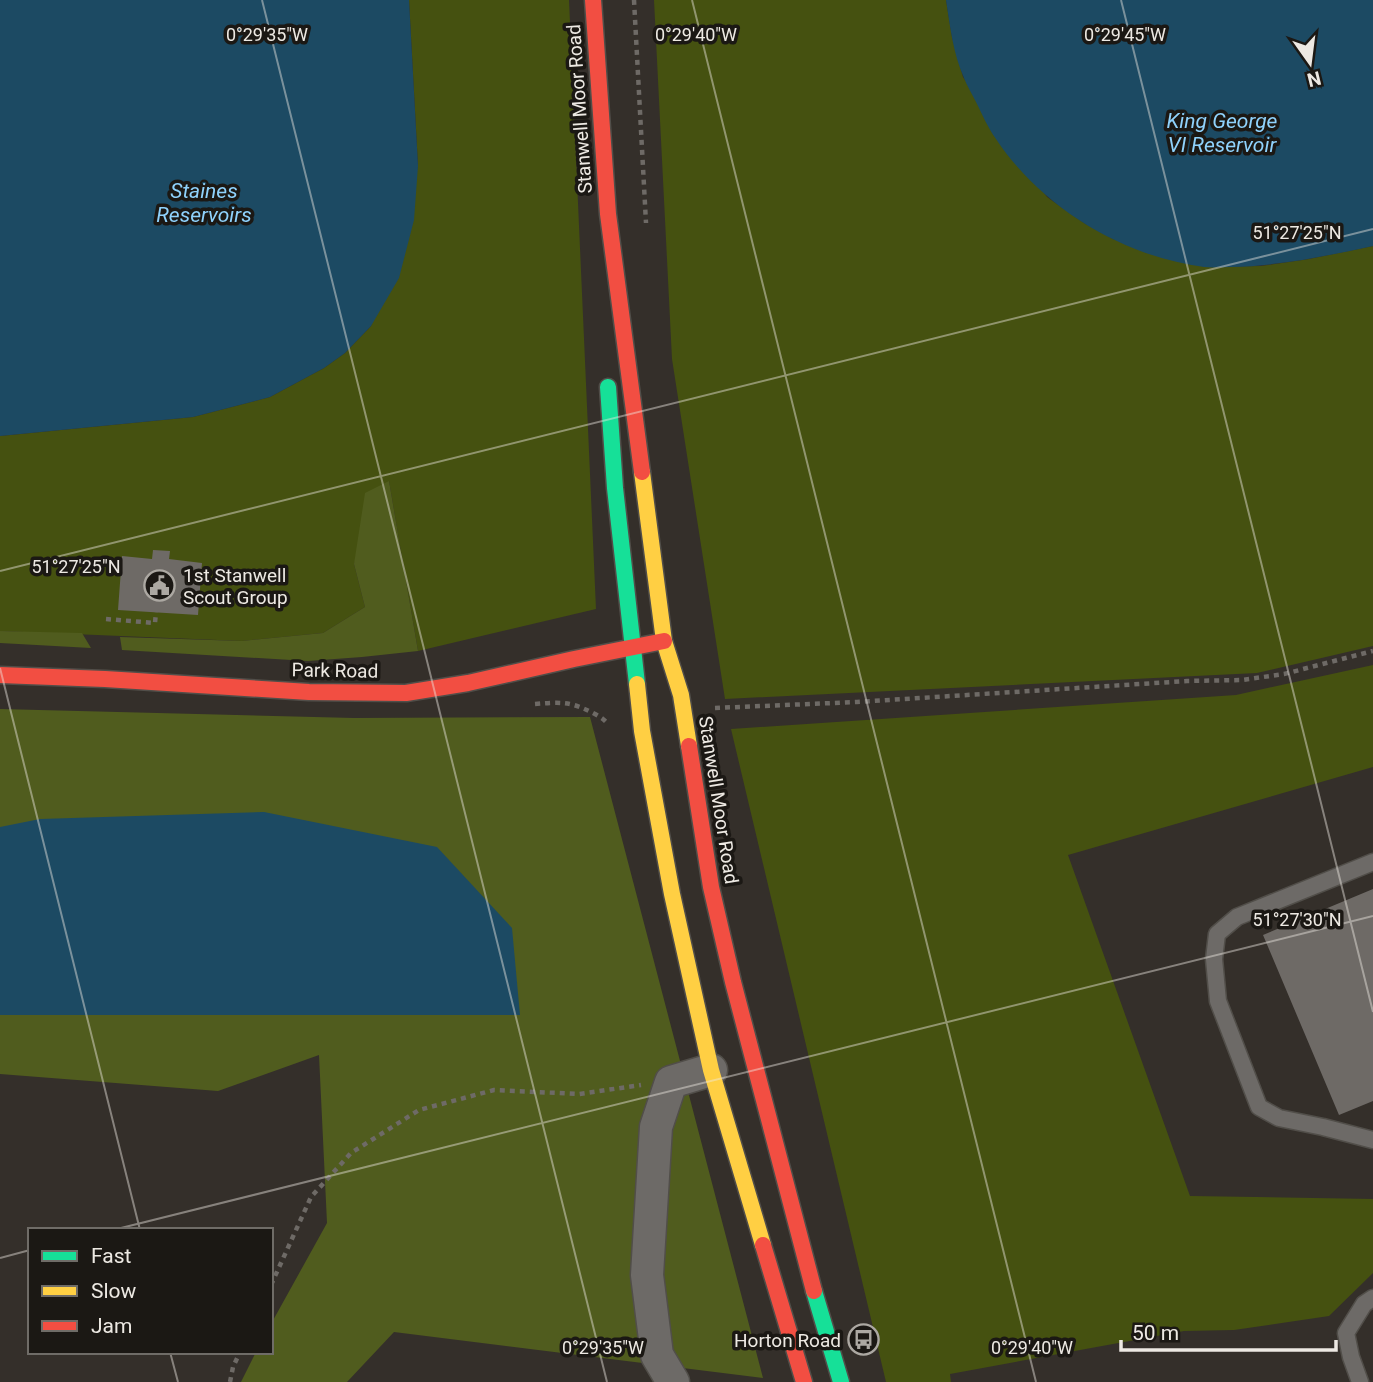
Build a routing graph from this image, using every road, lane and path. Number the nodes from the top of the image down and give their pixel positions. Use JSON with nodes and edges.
{"nodes":[{"id":1,"x":593,"y":0,"type":"edge"},
{"id":2,"x":608,"y":214,"type":"junction"},
{"id":3,"x":600,"y":285,"type":"dead end"},
{"id":4,"x":606,"y":366,"type":"dead end"},
{"id":5,"x":156,"y":612,"type":"dead end"},
{"id":6,"x":106,"y":619,"type":"dead end"},
{"id":7,"x":664,"y":641,"type":"junction"},
{"id":8,"x":632,"y":648,"type":"junction"},
{"id":9,"x":1373,"y":651,"type":"edge"},
{"id":10,"x":0,"y":675,"type":"edge"},
{"id":11,"x":704,"y":709,"type":"dead end"},
{"id":12,"x":1373,"y":862,"type":"edge"},
{"id":13,"x":711,"y":1070,"type":"junction"},
{"id":14,"x":671,"y":1082,"type":"junction"},
{"id":15,"x":1373,"y":1140,"type":"edge"},
{"id":16,"x":273,"y":1280,"type":"edge"},
{"id":17,"x":1373,"y":1298,"type":"edge"},
{"id":18,"x":239,"y":1354,"type":"edge"},
{"id":19,"x":230,"y":1382,"type":"edge"},
{"id":20,"x":673,"y":1382,"type":"edge"},
{"id":21,"x":804,"y":1382,"type":"edge"},
{"id":22,"x":841,"y":1382,"type":"edge"},
{"id":23,"x":1360,"y":1382,"type":"edge"}],
"edges":[{"from":1,"to":2,"type":"main road","name":"Stanwell Moor Road"},
{"from":2,"to":3,"type":"main road","name":"Stanwell Moor Road"},
{"from":2,"to":7,"type":"main road","name":"Stanwell Moor Road"},
{"from":4,"to":8,"type":"main road"},
{"from":5,"to":6,"type":"path"},
{"from":7,"to":8,"type":"main road","name":"Park Road"},
{"from":7,"to":22,"type":"main road","name":"Stanwell Moor Road"},
{"from":8,"to":10,"type":"main road","name":"Park Road"},
{"from":8,"to":13,"type":"main road"},
{"from":9,"to":11,"type":"path"},
{"from":12,"to":15,"type":"lane"},
{"from":13,"to":14,"type":"street"},
{"from":13,"to":21,"type":"main road"},
{"from":14,"to":16,"type":"path"},
{"from":14,"to":20,"type":"street"},
{"from":17,"to":23,"type":"lane"},
{"from":18,"to":19,"type":"path"}]}
